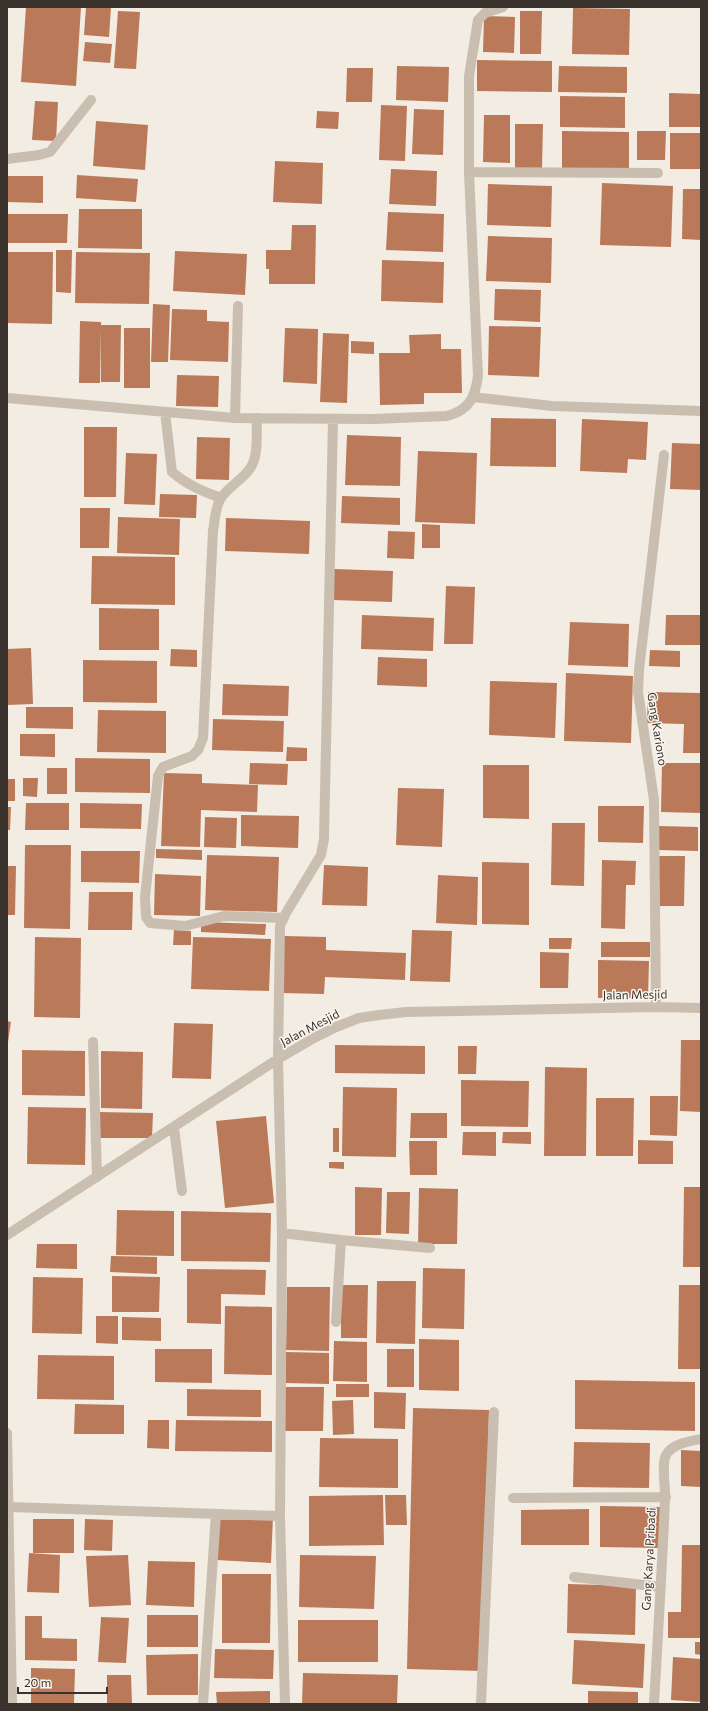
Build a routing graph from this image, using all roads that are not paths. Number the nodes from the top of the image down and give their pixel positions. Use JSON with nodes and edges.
{"nodes":[{"id":1,"x":503,"y":7,"type":"edge"},
{"id":2,"x":91,"y":100,"type":"dead end"},
{"id":3,"x":7,"y":159,"type":"edge"},
{"id":4,"x":469,"y":172,"type":"junction"},
{"id":5,"x":658,"y":173,"type":"dead end"},
{"id":6,"x":238,"y":306,"type":"dead end"},
{"id":7,"x":473,"y":397,"type":"junction"},
{"id":8,"x":7,"y":398,"type":"edge"},
{"id":9,"x":701,"y":410,"type":"edge"},
{"id":10,"x":165,"y":412,"type":"junction"},
{"id":11,"x":235,"y":418,"type":"junction"},
{"id":12,"x":257,"y":418,"type":"junction"},
{"id":13,"x":332,"y":419,"type":"junction"},
{"id":14,"x":664,"y":455,"type":"dead end"},
{"id":15,"x":221,"y":498,"type":"junction"},
{"id":16,"x":284,"y":918,"type":"junction"},
{"id":17,"x":656,"y":1007,"type":"junction"},
{"id":18,"x":701,"y":1008,"type":"edge"},
{"id":19,"x":93,"y":1042,"type":"dead end"},
{"id":20,"x":278,"y":1059,"type":"junction"},
{"id":21,"x":174,"y":1128,"type":"junction"},
{"id":22,"x":97,"y":1177,"type":"junction"},
{"id":23,"x":182,"y":1191,"type":"dead end"},
{"id":24,"x":282,"y":1233,"type":"junction"},
{"id":25,"x":7,"y":1235,"type":"edge"},
{"id":26,"x":341,"y":1240,"type":"junction"},
{"id":27,"x":430,"y":1248,"type":"dead end"},
{"id":28,"x":336,"y":1322,"type":"dead end"},
{"id":29,"x":494,"y":1412,"type":"dead end"},
{"id":30,"x":7,"y":1433,"type":"edge"},
{"id":31,"x":701,"y":1439,"type":"edge"},
{"id":32,"x":666,"y":1497,"type":"junction"},
{"id":33,"x":513,"y":1498,"type":"dead end"},
{"id":34,"x":9,"y":1507,"type":"junction"},
{"id":35,"x":216,"y":1514,"type":"junction"},
{"id":36,"x":280,"y":1516,"type":"junction"},
{"id":37,"x":574,"y":1577,"type":"dead end"},
{"id":38,"x":661,"y":1587,"type":"junction"},
{"id":39,"x":12,"y":1704,"type":"edge"},
{"id":40,"x":203,"y":1704,"type":"edge"},
{"id":41,"x":285,"y":1704,"type":"edge"},
{"id":42,"x":481,"y":1704,"type":"edge"},
{"id":43,"x":654,"y":1704,"type":"edge"}],
"edges":[{"from":1,"to":4,"type":"street"},
{"from":2,"to":3,"type":"street"},
{"from":4,"to":5,"type":"street"},
{"from":4,"to":7,"type":"street"},
{"from":6,"to":11,"type":"street"},
{"from":7,"to":9,"type":"street"},
{"from":7,"to":13,"type":"street"},
{"from":8,"to":10,"type":"street"},
{"from":10,"to":11,"type":"street"},
{"from":10,"to":15,"type":"street"},
{"from":11,"to":12,"type":"street"},
{"from":12,"to":13,"type":"street"},
{"from":12,"to":15,"type":"street"},
{"from":13,"to":16,"type":"street"},
{"from":14,"to":17,"type":"street","name":"Gang Kariono"},
{"from":15,"to":16,"type":"street"},
{"from":16,"to":20,"type":"street"},
{"from":17,"to":18,"type":"street","name":"Jalan Mesjid"},
{"from":17,"to":20,"type":"street","name":"Jalan Mesjid"},
{"from":19,"to":22,"type":"street"},
{"from":20,"to":21,"type":"street","name":"Jalan Mesjid"},
{"from":20,"to":24,"type":"street"},
{"from":21,"to":22,"type":"street","name":"Jalan Mesjid"},
{"from":21,"to":23,"type":"street"},
{"from":22,"to":25,"type":"street","name":"Jalan Mesjid"},
{"from":24,"to":26,"type":"street"},
{"from":24,"to":36,"type":"street"},
{"from":26,"to":27,"type":"street"},
{"from":26,"to":28,"type":"street"},
{"from":29,"to":42,"type":"street"},
{"from":30,"to":34,"type":"street"},
{"from":31,"to":32,"type":"street","name":"Gang Karya Pribadi"},
{"from":32,"to":33,"type":"street"},
{"from":32,"to":38,"type":"street","name":"Gang Karya Pribadi"},
{"from":34,"to":35,"type":"street"},
{"from":34,"to":39,"type":"street"},
{"from":35,"to":36,"type":"street"},
{"from":35,"to":40,"type":"street"},
{"from":36,"to":41,"type":"street"},
{"from":37,"to":38,"type":"street"},
{"from":38,"to":43,"type":"street","name":"Gang Karya Pribadi"}]}
